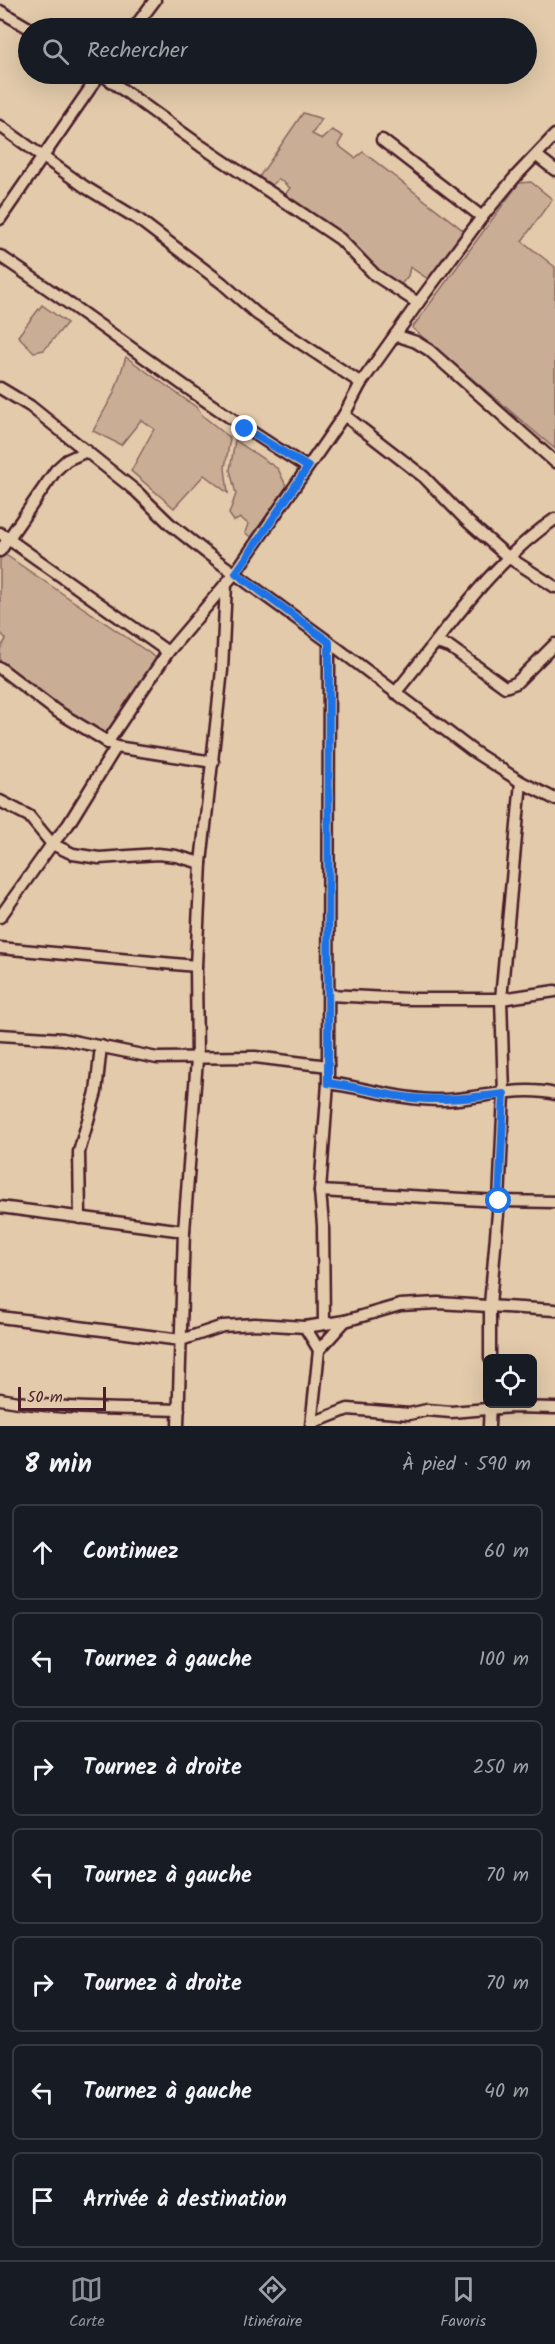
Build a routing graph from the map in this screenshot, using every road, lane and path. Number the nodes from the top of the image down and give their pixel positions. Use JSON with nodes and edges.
{"nodes":[{"id":1,"x":155,"y":0,"type":"edge"},
{"id":2,"x":0,"y":10,"type":"edge"},
{"id":3,"x":142,"y":18,"type":"edge"},
{"id":4,"x":18,"y":21,"type":"edge"},
{"id":5,"x":94,"y":84,"type":"edge"},
{"id":6,"x":115,"y":84,"type":"edge"},
{"id":7,"x":0,"y":126,"type":"edge"},
{"id":8,"x":555,"y":135,"type":"edge"},
{"id":9,"x":382,"y":140,"type":"dead end"},
{"id":10,"x":43,"y":156,"type":"junction"},
{"id":11,"x":537,"y":156,"type":"junction"},
{"id":12,"x":555,"y":170,"type":"edge"},
{"id":13,"x":482,"y":217,"type":"junction"},
{"id":14,"x":0,"y":219,"type":"edge"},
{"id":15,"x":0,"y":256,"type":"edge"},
{"id":16,"x":418,"y":303,"type":"junction"},
{"id":17,"x":395,"y":335,"type":"junction"},
{"id":18,"x":361,"y":383,"type":"junction"},
{"id":19,"x":0,"y":388,"type":"edge"},
{"id":20,"x":344,"y":415,"type":"junction"},
{"id":21,"x":87,"y":451,"type":"junction"},
{"id":22,"x":555,"y":462,"type":"edge"},
{"id":23,"x":308,"y":467,"type":"junction"},
{"id":24,"x":555,"y":519,"type":"edge"},
{"id":25,"x":4,"y":536,"type":"edge"},
{"id":26,"x":0,"y":551,"type":"edge"},
{"id":27,"x":508,"y":557,"type":"junction"},
{"id":28,"x":236,"y":573,"type":"junction"},
{"id":29,"x":226,"y":584,"type":"junction"},
{"id":30,"x":555,"y":586,"type":"edge"},
{"id":31,"x":329,"y":642,"type":"junction"},
{"id":32,"x":436,"y":643,"type":"junction"},
{"id":33,"x":555,"y":644,"type":"edge"},
{"id":34,"x":168,"y":652,"type":"junction"},
{"id":35,"x":0,"y":668,"type":"edge"},
{"id":36,"x":395,"y":693,"type":"junction"},
{"id":37,"x":112,"y":745,"type":"junction"},
{"id":38,"x":213,"y":762,"type":"junction"},
{"id":39,"x":521,"y":782,"type":"junction"},
{"id":40,"x":555,"y":799,"type":"edge"},
{"id":41,"x":0,"y":801,"type":"edge"},
{"id":42,"x":52,"y":843,"type":"junction"},
{"id":43,"x":201,"y":863,"type":"junction"},
{"id":44,"x":0,"y":917,"type":"edge"},
{"id":45,"x":0,"y":948,"type":"edge"},
{"id":46,"x":196,"y":966,"type":"junction"},
{"id":47,"x":555,"y":991,"type":"edge"},
{"id":48,"x":329,"y":995,"type":"junction"},
{"id":49,"x":501,"y":999,"type":"junction"},
{"id":50,"x":0,"y":1035,"type":"edge"},
{"id":51,"x":101,"y":1046,"type":"junction"},
{"id":52,"x":197,"y":1059,"type":"junction"},
{"id":53,"x":328,"y":1066,"type":"junction"},
{"id":54,"x":328,"y":1083,"type":"junction"},
{"id":55,"x":504,"y":1094,"type":"junction"},
{"id":56,"x":555,"y":1094,"type":"edge"},
{"id":57,"x":320,"y":1191,"type":"junction"},
{"id":58,"x":499,"y":1201,"type":"junction"},
{"id":59,"x":555,"y":1202,"type":"edge"},
{"id":60,"x":0,"y":1207,"type":"edge"},
{"id":61,"x":80,"y":1218,"type":"junction"},
{"id":62,"x":184,"y":1231,"type":"junction"},
{"id":63,"x":490,"y":1305,"type":"junction"},
{"id":64,"x":555,"y":1310,"type":"edge"},
{"id":65,"x":0,"y":1317,"type":"edge"},
{"id":66,"x":345,"y":1321,"type":"junction"},
{"id":67,"x":324,"y":1324,"type":"junction"},
{"id":68,"x":305,"y":1327,"type":"junction"},
{"id":69,"x":181,"y":1340,"type":"junction"},
{"id":70,"x":319,"y":1350,"type":"junction"},
{"id":71,"x":490,"y":1354,"type":"edge"},
{"id":72,"x":0,"y":1399,"type":"edge"},
{"id":73,"x":483,"y":1408,"type":"edge"},
{"id":74,"x":490,"y":1408,"type":"edge"},
{"id":75,"x":537,"y":1408,"type":"edge"},
{"id":76,"x":555,"y":1408,"type":"edge"},
{"id":77,"x":179,"y":1410,"type":"junction"},
{"id":78,"x":311,"y":1425,"type":"edge"},
{"id":79,"x":178,"y":1426,"type":"edge"},
{"id":80,"x":489,"y":1426,"type":"edge"}],
"edges":[{"from":1,"to":3,"type":"street"},
{"from":2,"to":4,"type":"street"},
{"from":5,"to":10,"type":"street"},
{"from":6,"to":16,"type":"street"},
{"from":7,"to":10,"type":"street"},
{"from":8,"to":11,"type":"street"},
{"from":9,"to":13,"type":"street"},
{"from":10,"to":14,"type":"street"},
{"from":10,"to":18,"type":"street"},
{"from":11,"to":12,"type":"street"},
{"from":11,"to":13,"type":"street"},
{"from":13,"to":16,"type":"street"},
{"from":15,"to":23,"type":"street"},
{"from":16,"to":17,"type":"street"},
{"from":17,"to":18,"type":"street"},
{"from":17,"to":22,"type":"street"},
{"from":18,"to":20,"type":"street"},
{"from":19,"to":21,"type":"street"},
{"from":20,"to":23,"type":"street"},
{"from":20,"to":27,"type":"street"},
{"from":21,"to":25,"type":"street"},
{"from":21,"to":28,"type":"street"},
{"from":23,"to":28,"type":"street"},
{"from":24,"to":27,"type":"street"},
{"from":25,"to":26,"type":"street"},
{"from":25,"to":34,"type":"street"},
{"from":27,"to":30,"type":"street"},
{"from":27,"to":32,"type":"street"},
{"from":28,"to":29,"type":"street"},
{"from":28,"to":31,"type":"street"},
{"from":29,"to":34,"type":"street"},
{"from":29,"to":38,"type":"street"},
{"from":31,"to":36,"type":"street"},
{"from":31,"to":48,"type":"street"},
{"from":32,"to":33,"type":"street"},
{"from":32,"to":36,"type":"street"},
{"from":34,"to":37,"type":"street"},
{"from":35,"to":37,"type":"street"},
{"from":36,"to":39,"type":"street"},
{"from":37,"to":38,"type":"street"},
{"from":37,"to":42,"type":"street"},
{"from":38,"to":43,"type":"street"},
{"from":39,"to":40,"type":"street"},
{"from":39,"to":49,"type":"street"},
{"from":41,"to":42,"type":"street"},
{"from":42,"to":43,"type":"street"},
{"from":42,"to":44,"type":"street"},
{"from":43,"to":46,"type":"street"},
{"from":45,"to":46,"type":"street"},
{"from":46,"to":52,"type":"street"},
{"from":47,"to":49,"type":"street"},
{"from":48,"to":49,"type":"street"},
{"from":48,"to":53,"type":"street"},
{"from":49,"to":55,"type":"street"},
{"from":50,"to":51,"type":"street"},
{"from":51,"to":52,"type":"street"},
{"from":51,"to":61,"type":"street"},
{"from":52,"to":53,"type":"street"},
{"from":52,"to":62,"type":"street"},
{"from":53,"to":54,"type":"street"},
{"from":54,"to":55,"type":"street"},
{"from":54,"to":57,"type":"street"},
{"from":55,"to":56,"type":"street"},
{"from":55,"to":58,"type":"street"},
{"from":57,"to":58,"type":"street"},
{"from":57,"to":67,"type":"street"},
{"from":58,"to":59,"type":"street"},
{"from":58,"to":63,"type":"street"},
{"from":60,"to":61,"type":"street"},
{"from":61,"to":62,"type":"street"},
{"from":62,"to":69,"type":"street"},
{"from":63,"to":64,"type":"street"},
{"from":63,"to":66,"type":"street"},
{"from":63,"to":71,"type":"street"},
{"from":65,"to":69,"type":"street"},
{"from":66,"to":67,"type":"street"},
{"from":66,"to":70,"type":"street"},
{"from":67,"to":68,"type":"street"},
{"from":68,"to":69,"type":"street"},
{"from":68,"to":70,"type":"street"},
{"from":69,"to":77,"type":"street"},
{"from":70,"to":78,"type":"street"},
{"from":72,"to":77,"type":"street"},
{"from":73,"to":78,"type":"street"},
{"from":74,"to":80,"type":"street"},
{"from":75,"to":76,"type":"street"},
{"from":77,"to":79,"type":"street"}]}
